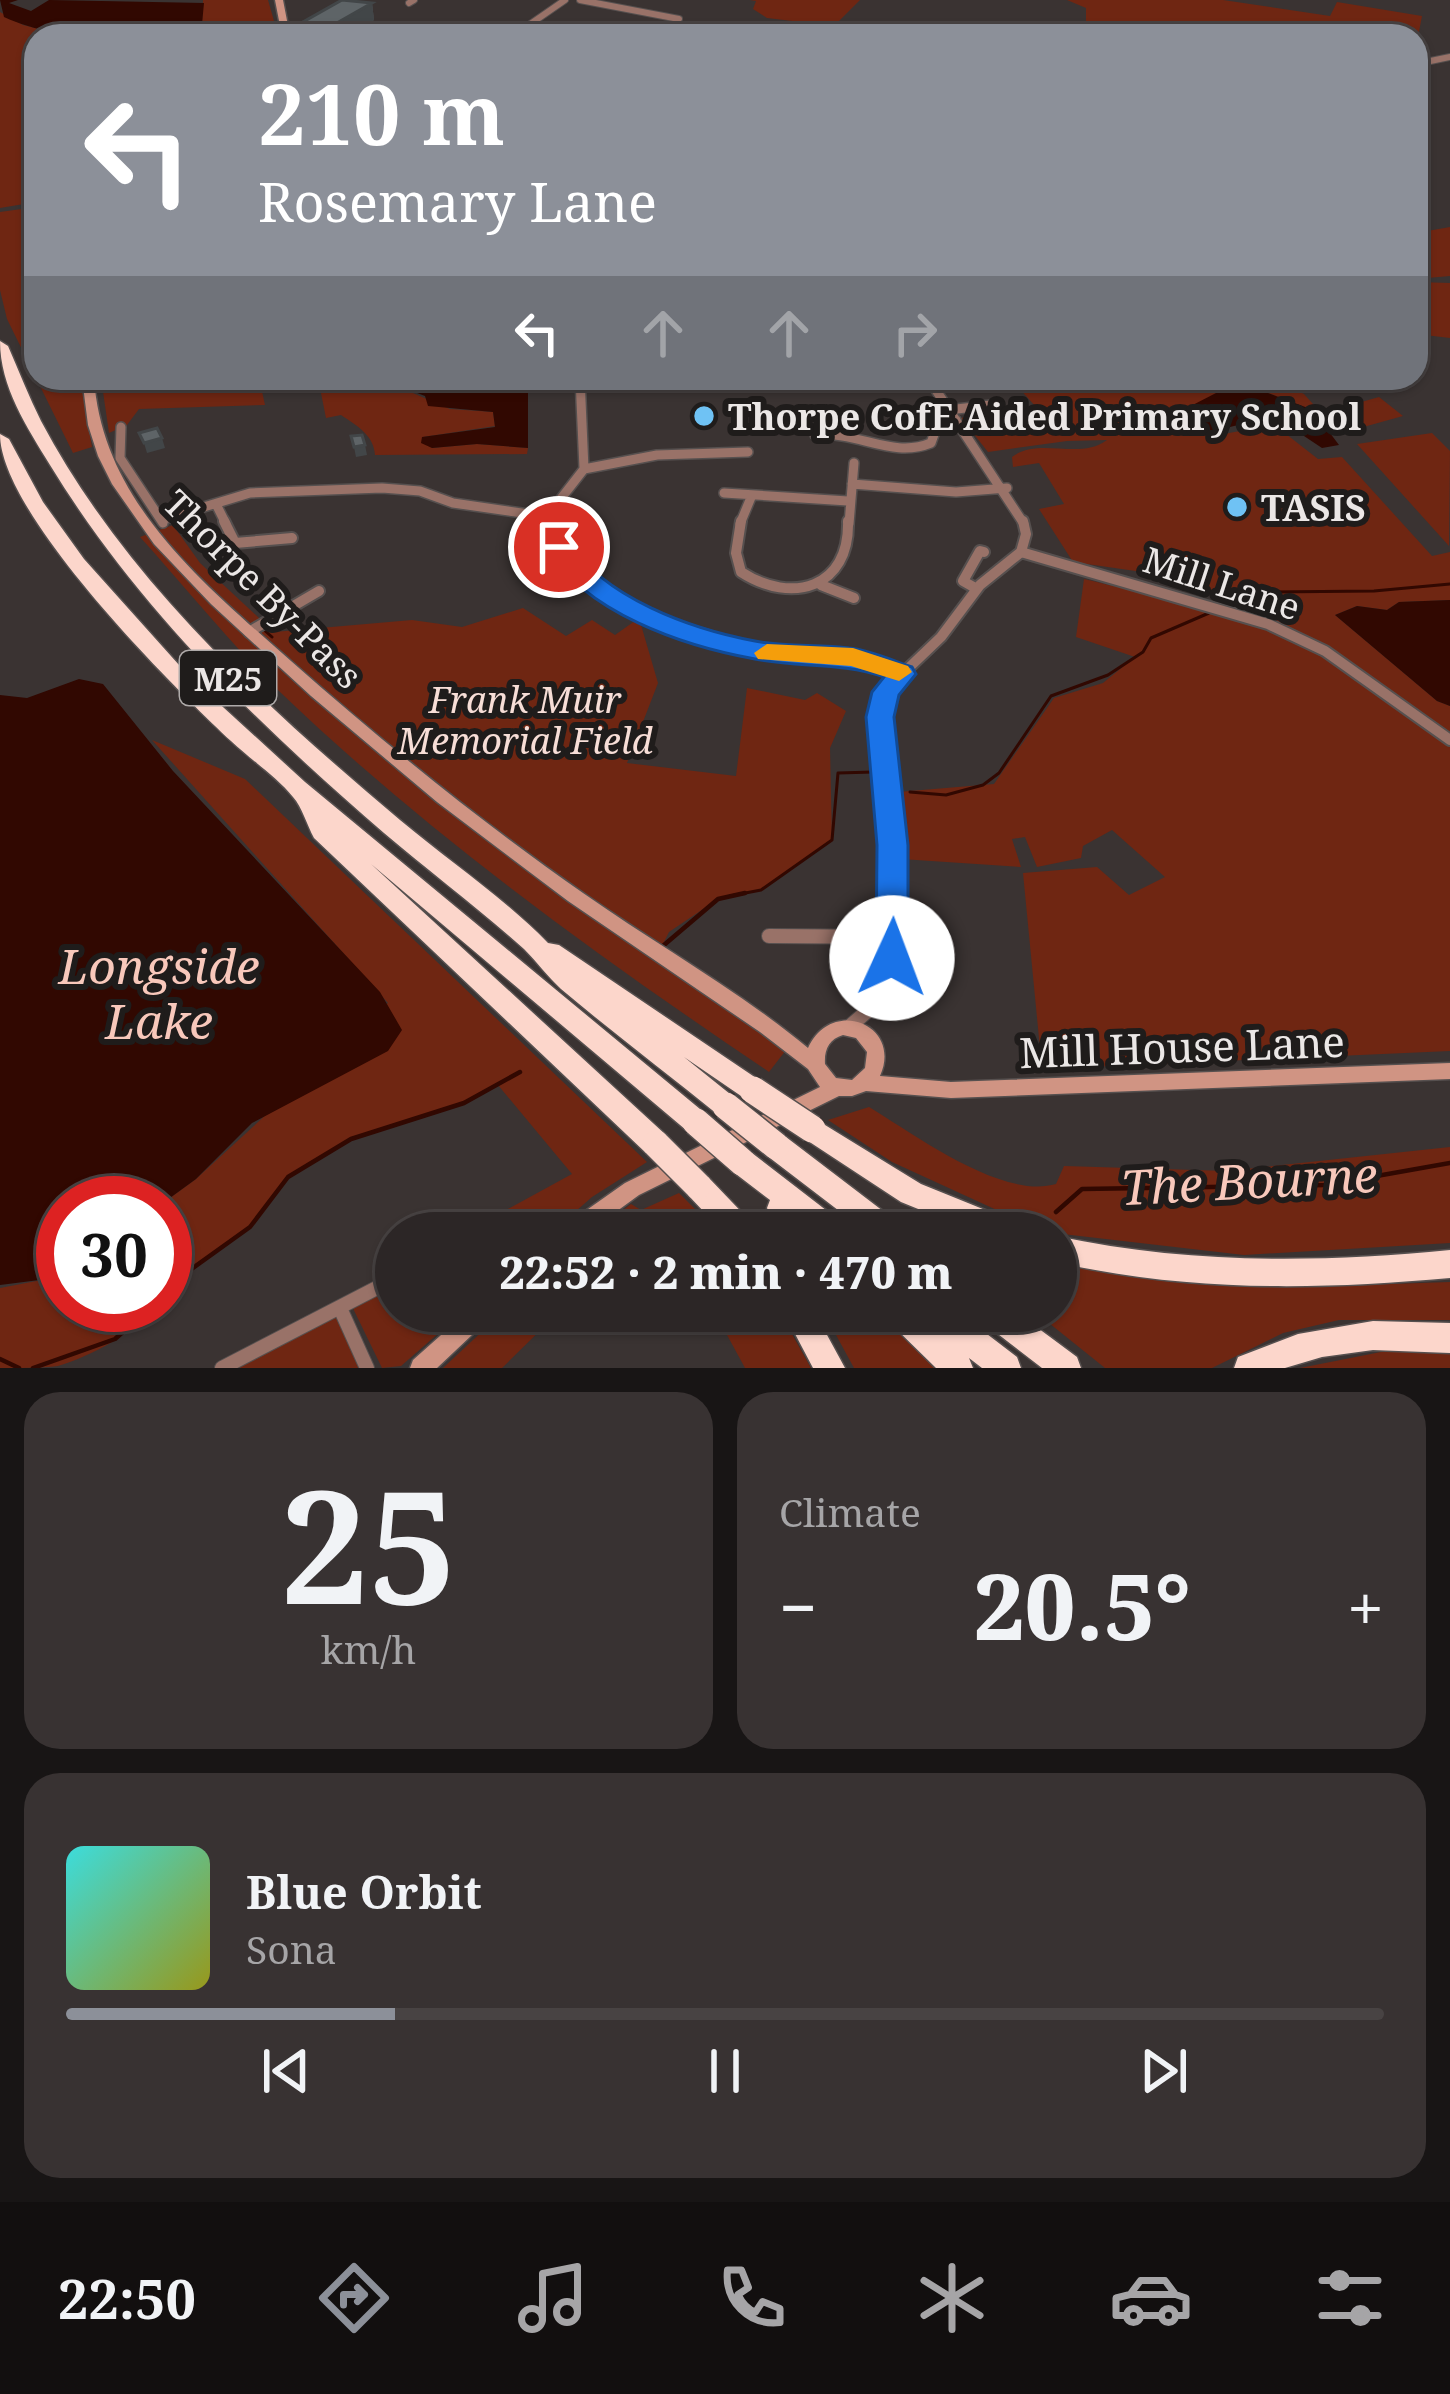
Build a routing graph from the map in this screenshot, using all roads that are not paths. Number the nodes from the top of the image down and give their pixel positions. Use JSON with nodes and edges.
{"nodes":[{"id":1,"x":580,"y":0,"type":"edge"},
{"id":2,"x":560,"y":1,"type":"edge"},
{"id":3,"x":679,"y":19,"type":"dead end"},
{"id":4,"x":529,"y":24,"type":"edge"},
{"id":5,"x":0,"y":346,"type":"edge"},
{"id":6,"x":90,"y":390,"type":"edge"},
{"id":7,"x":581,"y":390,"type":"edge"},
{"id":8,"x":936,"y":390,"type":"edge"},
{"id":9,"x":991,"y":405,"type":"dead end"},
{"id":10,"x":948,"y":410,"type":"junction"},
{"id":11,"x":956,"y":420,"type":"junction"},
{"id":12,"x":121,"y":427,"type":"dead end"},
{"id":13,"x":815,"y":435,"type":"dead end"},
{"id":14,"x":0,"y":439,"type":"edge"},
{"id":15,"x":748,"y":452,"type":"dead end"},
{"id":16,"x":854,"y":463,"type":"dead end"},
{"id":17,"x":584,"y":469,"type":"junction"},
{"id":18,"x":852,"y":484,"type":"junction"},
{"id":19,"x":1006,"y":488,"type":"junction"},
{"id":20,"x":724,"y":493,"type":"dead end"},
{"id":21,"x":752,"y":494,"type":"junction"},
{"id":22,"x":848,"y":501,"type":"junction"},
{"id":23,"x":216,"y":504,"type":"junction"},
{"id":24,"x":545,"y":519,"type":"junction"},
{"id":25,"x":292,"y":538,"type":"dead end"},
{"id":26,"x":984,"y":552,"type":"dead end"},
{"id":27,"x":1021,"y":552,"type":"junction"},
{"id":28,"x":821,"y":585,"type":"junction"},
{"id":29,"x":977,"y":589,"type":"junction"},
{"id":30,"x":319,"y":592,"type":"dead end"},
{"id":31,"x":854,"y":598,"type":"dead end"},
{"id":32,"x":250,"y":632,"type":"junction"},
{"id":33,"x":902,"y":674,"type":"junction"},
{"id":34,"x":1450,"y":740,"type":"edge"},
{"id":35,"x":304,"y":795,"type":"junction"},
{"id":36,"x":769,"y":936,"type":"dead end"},
{"id":37,"x":893,"y":938,"type":"junction"},
{"id":38,"x":533,"y":944,"type":"junction"},
{"id":39,"x":748,"y":1012,"type":"junction"},
{"id":40,"x":871,"y":1012,"type":"junction"},
{"id":41,"x":843,"y":1030,"type":"junction"},
{"id":42,"x":822,"y":1038,"type":"junction"},
{"id":43,"x":874,"y":1048,"type":"junction"},
{"id":44,"x":816,"y":1068,"type":"junction"},
{"id":45,"x":1450,"y":1071,"type":"edge"},
{"id":46,"x":863,"y":1083,"type":"junction"},
{"id":47,"x":917,"y":1084,"type":"junction"},
{"id":48,"x":840,"y":1086,"type":"junction"},
{"id":49,"x":808,"y":1116,"type":"junction"},
{"id":50,"x":742,"y":1162,"type":"junction"},
{"id":51,"x":600,"y":1212,"type":"edge"},
{"id":52,"x":723,"y":1212,"type":"edge"},
{"id":53,"x":786,"y":1212,"type":"edge"},
{"id":54,"x":807,"y":1212,"type":"edge"},
{"id":55,"x":862,"y":1212,"type":"edge"},
{"id":56,"x":958,"y":1212,"type":"edge"},
{"id":57,"x":1077,"y":1253,"type":"edge"},
{"id":58,"x":1449,"y":1264,"type":"edge"},
{"id":59,"x":375,"y":1289,"type":"edge"},
{"id":60,"x":340,"y":1308,"type":"junction"},
{"id":61,"x":460,"y":1332,"type":"edge"},
{"id":62,"x":810,"y":1332,"type":"edge"},
{"id":63,"x":920,"y":1332,"type":"edge"},
{"id":64,"x":960,"y":1332,"type":"edge"},
{"id":65,"x":1019,"y":1332,"type":"edge"},
{"id":66,"x":1450,"y":1338,"type":"edge"},
{"id":67,"x":223,"y":1368,"type":"edge"},
{"id":68,"x":367,"y":1368,"type":"edge"},
{"id":69,"x":421,"y":1368,"type":"edge"},
{"id":70,"x":830,"y":1368,"type":"edge"},
{"id":71,"x":958,"y":1368,"type":"edge"},
{"id":72,"x":1006,"y":1368,"type":"edge"},
{"id":73,"x":1066,"y":1368,"type":"edge"},
{"id":74,"x":1249,"y":1368,"type":"edge"}],
"edges":[{"from":1,"to":3,"type":"street"},
{"from":2,"to":4,"type":"street"},
{"from":5,"to":38,"type":"highway","number":"M25"},
{"from":6,"to":32,"type":"main road","name":"Thorpe By-Pass"},
{"from":7,"to":17,"type":"street"},
{"from":8,"to":10,"type":"street"},
{"from":9,"to":10,"type":"street"},
{"from":10,"to":11,"type":"street"},
{"from":11,"to":13,"type":"street"},
{"from":11,"to":19,"type":"street"},
{"from":12,"to":23,"type":"street"},
{"from":14,"to":35,"type":"highway","number":"M25"},
{"from":15,"to":17,"type":"street"},
{"from":16,"to":18,"type":"street"},
{"from":17,"to":24,"type":"street"},
{"from":18,"to":19,"type":"street"},
{"from":18,"to":22,"type":"street"},
{"from":19,"to":27,"type":"street"},
{"from":20,"to":21,"type":"street"},
{"from":21,"to":22,"type":"street"},
{"from":21,"to":28,"type":"street"},
{"from":22,"to":28,"type":"street"},
{"from":23,"to":24,"type":"street"},
{"from":23,"to":25,"type":"street"},
{"from":24,"to":33,"type":"street"},
{"from":26,"to":29,"type":"street"},
{"from":27,"to":29,"type":"street"},
{"from":27,"to":34,"type":"street","name":"Mill Lane"},
{"from":28,"to":31,"type":"street"},
{"from":29,"to":33,"type":"street"},
{"from":30,"to":32,"type":"street"},
{"from":32,"to":39,"type":"main road","name":"Thorpe By-Pass"},
{"from":33,"to":37,"type":"street"},
{"from":35,"to":50,"type":"highway","number":"M25","bridge":true},
{"from":35,"to":52,"type":"highway","bridge":true},
{"from":36,"to":37,"type":"street"},
{"from":37,"to":40,"type":"street"},
{"from":38,"to":49,"type":"highway","bridge":true},
{"from":38,"to":55,"type":"highway","number":"M25","bridge":true},
{"from":39,"to":42,"type":"main road","name":"Thorpe By-Pass"},
{"from":39,"to":44,"type":"main road","name":"Thorpe By-Pass"},
{"from":40,"to":41,"type":"street"},
{"from":40,"to":43,"type":"street"},
{"from":41,"to":42,"type":"main road"},
{"from":41,"to":43,"type":"main road"},
{"from":42,"to":44,"type":"main road"},
{"from":43,"to":46,"type":"main road"},
{"from":43,"to":47,"type":"main road"},
{"from":44,"to":48,"type":"main road"},
{"from":44,"to":49,"type":"main road"},
{"from":45,"to":47,"type":"main road","name":"Mill House Lane"},
{"from":46,"to":47,"type":"main road","name":"Mill House Lane"},
{"from":46,"to":48,"type":"main road"},
{"from":48,"to":49,"type":"main road"},
{"from":49,"to":51,"type":"main road"},
{"from":49,"to":56,"type":"highway"},
{"from":50,"to":53,"type":"highway"},
{"from":50,"to":54,"type":"highway","number":"M25"},
{"from":57,"to":58,"type":"highway"},
{"from":59,"to":60,"type":"street"},
{"from":60,"to":67,"type":"street"},
{"from":60,"to":68,"type":"street"},
{"from":61,"to":69,"type":"main road"},
{"from":62,"to":70,"type":"highway"},
{"from":63,"to":71,"type":"highway"},
{"from":64,"to":72,"type":"highway"},
{"from":65,"to":73,"type":"highway"},
{"from":66,"to":74,"type":"highway"}]}
